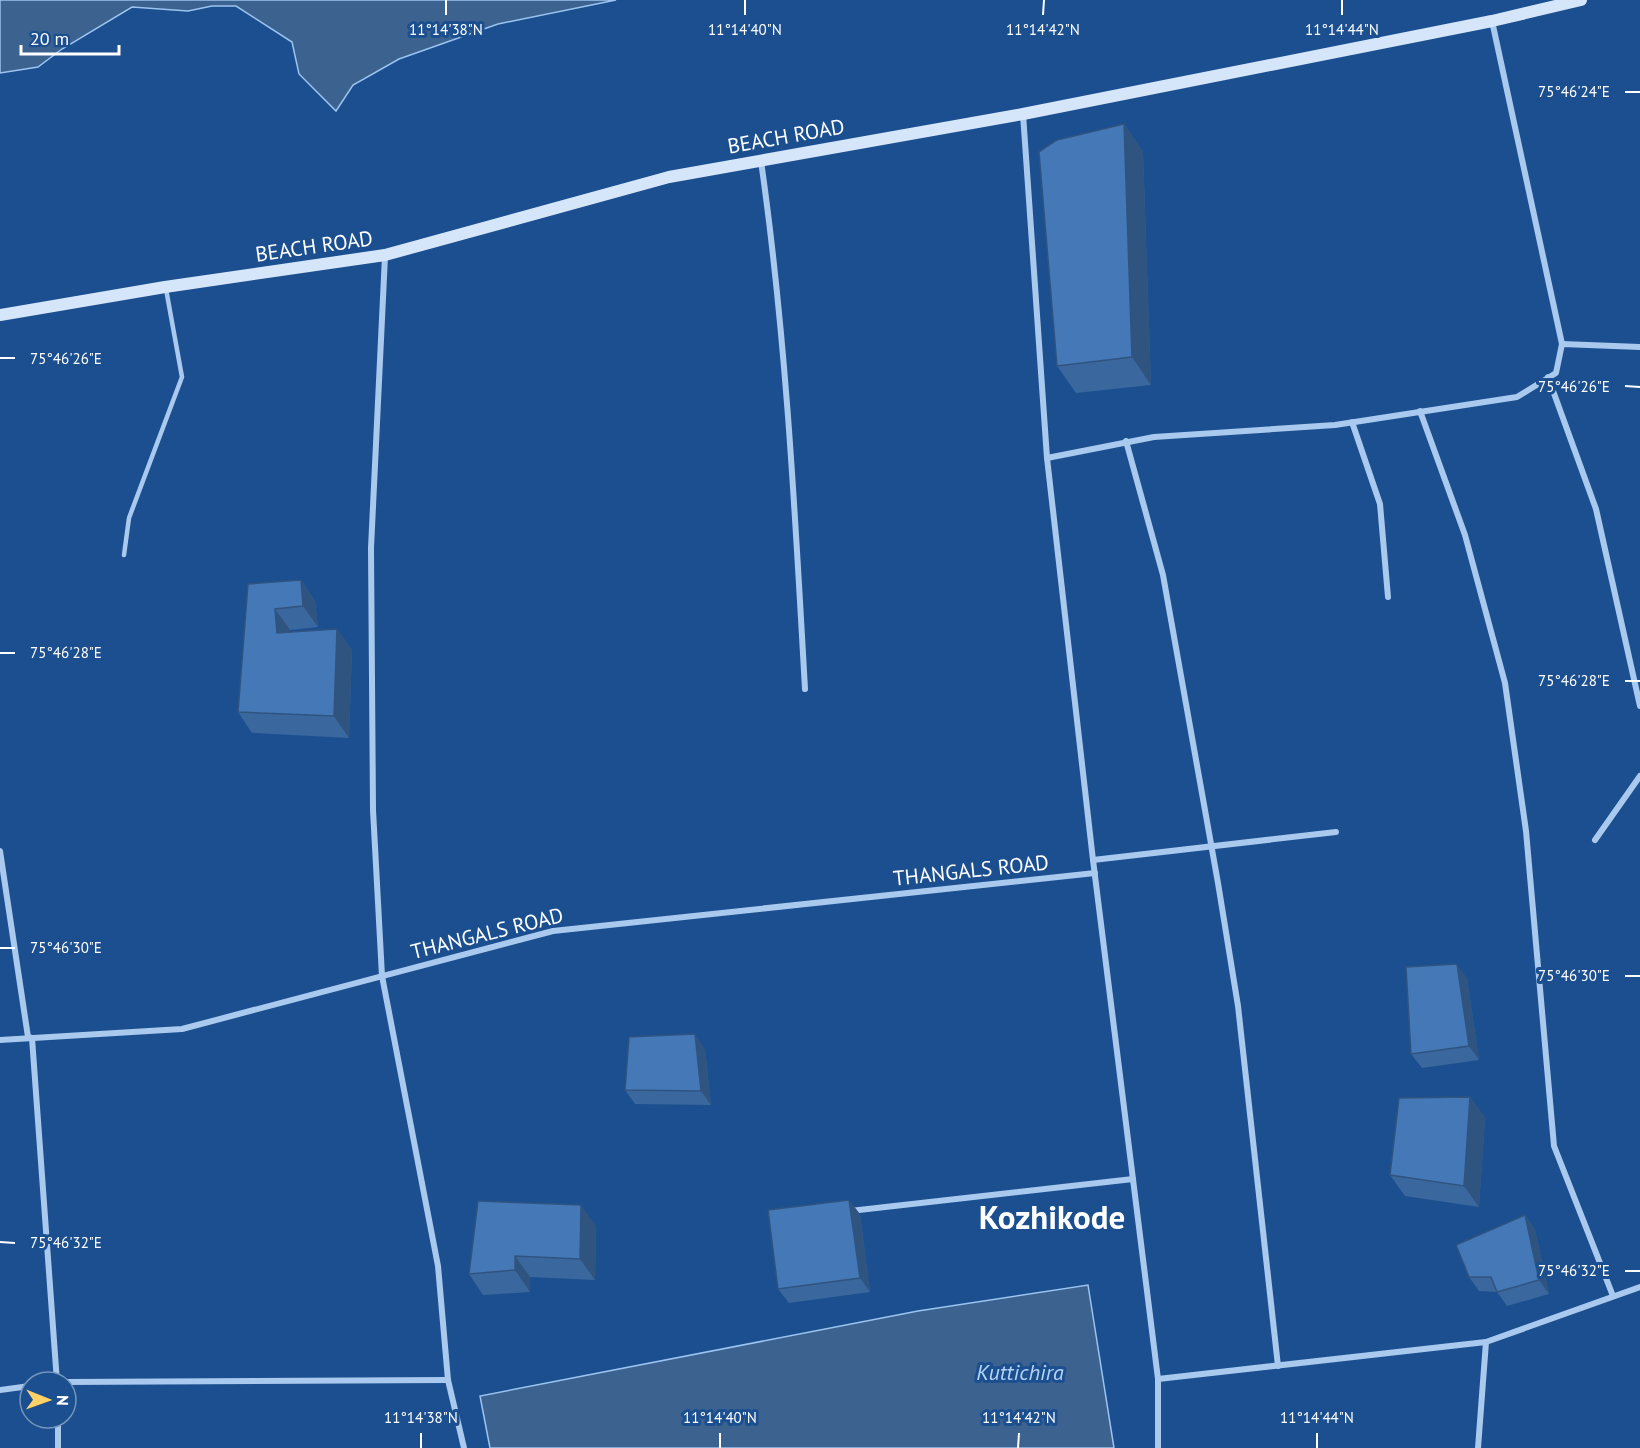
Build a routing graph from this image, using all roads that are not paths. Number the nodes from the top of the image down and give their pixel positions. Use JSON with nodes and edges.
{"nodes":[{"id":1,"x":1581,"y":0,"type":"edge"},
{"id":2,"x":1492,"y":21,"type":"junction"},
{"id":3,"x":1023,"y":114,"type":"junction"},
{"id":4,"x":761,"y":161,"type":"junction"},
{"id":5,"x":385,"y":255,"type":"junction"},
{"id":6,"x":165,"y":287,"type":"junction"},
{"id":7,"x":0,"y":315,"type":"edge"},
{"id":8,"x":1562,"y":344,"type":"junction"},
{"id":9,"x":1640,"y":347,"type":"edge"},
{"id":10,"x":1548,"y":377,"type":"junction"},
{"id":11,"x":1420,"y":411,"type":"junction"},
{"id":12,"x":1352,"y":422,"type":"junction"},
{"id":13,"x":1126,"y":441,"type":"junction"},
{"id":14,"x":1047,"y":458,"type":"junction"},
{"id":15,"x":124,"y":555,"type":"dead end"},
{"id":16,"x":1388,"y":597,"type":"dead end"},
{"id":17,"x":805,"y":689,"type":"dead end"},
{"id":18,"x":1640,"y":706,"type":"edge"},
{"id":19,"x":1640,"y":776,"type":"edge"},
{"id":20,"x":1336,"y":832,"type":"dead end"},
{"id":21,"x":1595,"y":840,"type":"dead end"},
{"id":22,"x":1212,"y":846,"type":"junction"},
{"id":23,"x":0,"y":851,"type":"edge"},
{"id":24,"x":1093,"y":860,"type":"junction"},
{"id":25,"x":1095,"y":873,"type":"junction"},
{"id":26,"x":382,"y":976,"type":"junction"},
{"id":27,"x":32,"y":1038,"type":"junction"},
{"id":28,"x":0,"y":1040,"type":"edge"},
{"id":29,"x":1133,"y":1179,"type":"junction"},
{"id":30,"x":842,"y":1212,"type":"edge"},
{"id":31,"x":1640,"y":1287,"type":"edge"},
{"id":32,"x":1613,"y":1296,"type":"junction"},
{"id":33,"x":1486,"y":1342,"type":"junction"},
{"id":34,"x":1278,"y":1366,"type":"junction"},
{"id":35,"x":56,"y":1370,"type":"edge"},
{"id":36,"x":1158,"y":1379,"type":"junction"},
{"id":37,"x":448,"y":1380,"type":"junction"},
{"id":38,"x":78,"y":1382,"type":"edge"},
{"id":39,"x":18,"y":1388,"type":"edge"},
{"id":40,"x":0,"y":1390,"type":"edge"},
{"id":41,"x":57,"y":1430,"type":"edge"},
{"id":42,"x":58,"y":1448,"type":"edge"},
{"id":43,"x":464,"y":1448,"type":"edge"},
{"id":44,"x":1158,"y":1448,"type":"edge"},
{"id":45,"x":1478,"y":1448,"type":"edge"}],
"edges":[{"from":1,"to":2,"type":"main road","name":"BEACH ROAD"},
{"from":2,"to":3,"type":"main road","name":"BEACH ROAD"},
{"from":2,"to":8,"type":"street"},
{"from":3,"to":4,"type":"main road","name":"BEACH ROAD"},
{"from":3,"to":14,"type":"street"},
{"from":4,"to":5,"type":"main road","name":"BEACH ROAD"},
{"from":4,"to":17,"type":"street"},
{"from":5,"to":6,"type":"main road","name":"BEACH ROAD"},
{"from":5,"to":26,"type":"street"},
{"from":6,"to":7,"type":"main road","name":"BEACH ROAD"},
{"from":6,"to":15,"type":"lane"},
{"from":8,"to":9,"type":"street"},
{"from":8,"to":10,"type":"street"},
{"from":10,"to":11,"type":"street"},
{"from":10,"to":18,"type":"street"},
{"from":11,"to":12,"type":"street"},
{"from":11,"to":32,"type":"street"},
{"from":12,"to":13,"type":"street"},
{"from":12,"to":16,"type":"street"},
{"from":13,"to":14,"type":"street"},
{"from":13,"to":22,"type":"street"},
{"from":14,"to":24,"type":"street"},
{"from":19,"to":21,"type":"street"},
{"from":20,"to":22,"type":"street"},
{"from":22,"to":24,"type":"street"},
{"from":22,"to":34,"type":"street"},
{"from":23,"to":27,"type":"street"},
{"from":24,"to":25,"type":"street"},
{"from":25,"to":26,"type":"street","name":"THANGALS ROAD"},
{"from":25,"to":29,"type":"street"},
{"from":26,"to":27,"type":"street","name":"THANGALS ROAD"},
{"from":26,"to":37,"type":"street"},
{"from":27,"to":28,"type":"street","name":"THANGALS ROAD"},
{"from":27,"to":35,"type":"street"},
{"from":29,"to":30,"type":"street"},
{"from":29,"to":36,"type":"street"},
{"from":31,"to":32,"type":"street"},
{"from":32,"to":33,"type":"street"},
{"from":33,"to":34,"type":"street"},
{"from":33,"to":45,"type":"street"},
{"from":34,"to":36,"type":"street"},
{"from":36,"to":44,"type":"street"},
{"from":37,"to":38,"type":"street"},
{"from":37,"to":43,"type":"street"},
{"from":39,"to":40,"type":"street"},
{"from":41,"to":42,"type":"street"}]}
